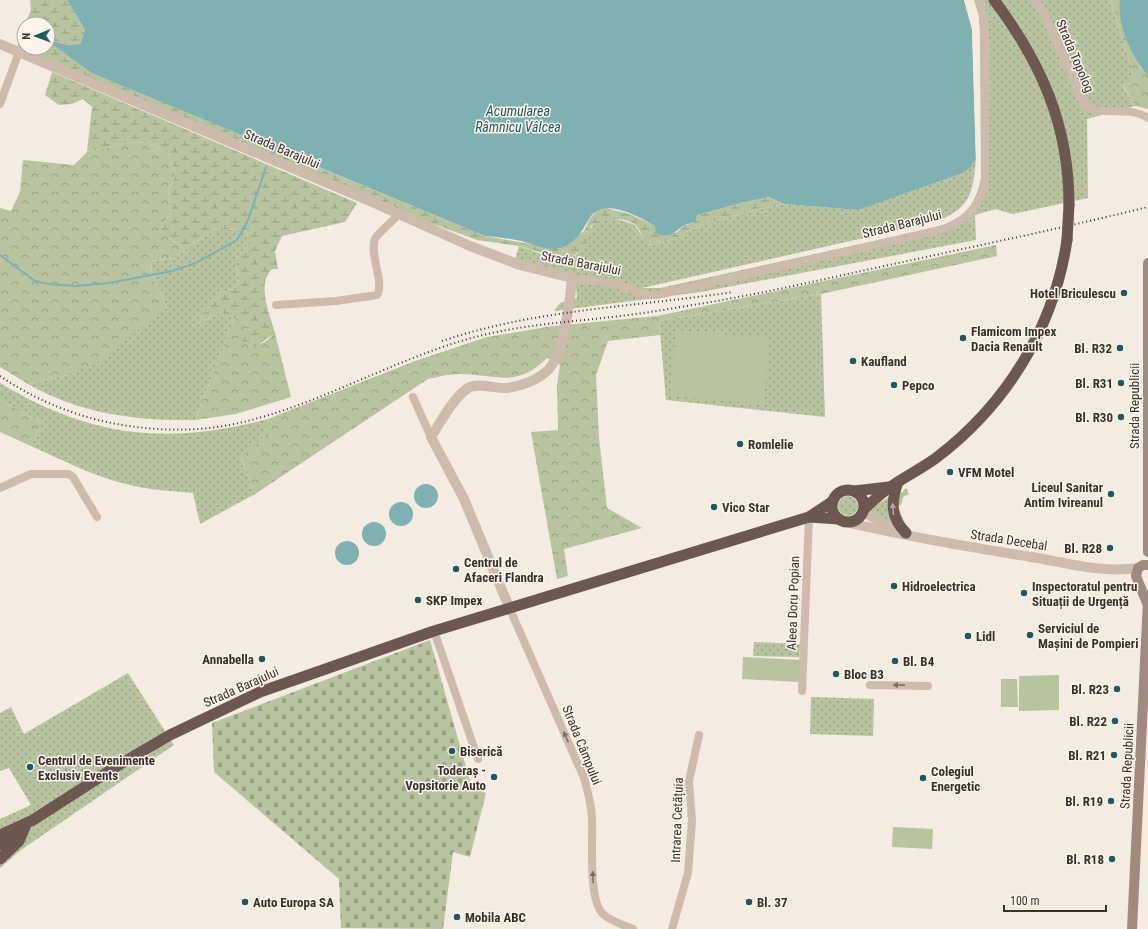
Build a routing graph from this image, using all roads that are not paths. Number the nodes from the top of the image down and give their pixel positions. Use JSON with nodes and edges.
{"nodes":[{"id":1,"x":981,"y":0,"type":"edge"},
{"id":2,"x":994,"y":0,"type":"edge"},
{"id":3,"x":1035,"y":0,"type":"edge"},
{"id":4,"x":0,"y":44,"type":"edge"},
{"id":5,"x":16,"y":51,"type":"edge"},
{"id":6,"x":18,"y":56,"type":"edge"},
{"id":7,"x":28,"y":56,"type":"edge"},
{"id":8,"x":0,"y":104,"type":"edge"},
{"id":9,"x":1148,"y":118,"type":"edge"},
{"id":10,"x":399,"y":214,"type":"junction"},
{"id":11,"x":1148,"y":263,"type":"edge"},
{"id":12,"x":572,"y":278,"type":"junction"},
{"id":13,"x":276,"y":305,"type":"dead end"},
{"id":14,"x":413,"y":397,"type":"dead end"},
{"id":15,"x":431,"y":437,"type":"junction"},
{"id":16,"x":894,"y":485,"type":"junction"},
{"id":17,"x":0,"y":488,"type":"edge"},
{"id":18,"x":854,"y":491,"type":"junction"},
{"id":19,"x":833,"y":502,"type":"junction"},
{"id":20,"x":864,"y":511,"type":"junction"},
{"id":21,"x":97,"y":517,"type":"dead end"},
{"id":22,"x":809,"y":517,"type":"junction"},
{"id":23,"x":843,"y":521,"type":"junction"},
{"id":24,"x":906,"y":532,"type":"junction"},
{"id":25,"x":919,"y":537,"type":"junction"},
{"id":26,"x":1148,"y":550,"type":"edge"},
{"id":27,"x":1141,"y":574,"type":"edge"},
{"id":28,"x":1148,"y":602,"type":"edge"},
{"id":29,"x":509,"y":607,"type":"junction"},
{"id":30,"x":1147,"y":617,"type":"edge"},
{"id":31,"x":434,"y":631,"type":"junction"},
{"id":32,"x":870,"y":685,"type":"dead end"},
{"id":33,"x":928,"y":686,"type":"dead end"},
{"id":34,"x":802,"y":691,"type":"dead end"},
{"id":35,"x":699,"y":735,"type":"dead end"},
{"id":36,"x":478,"y":759,"type":"dead end"},
{"id":37,"x":29,"y":823,"type":"junction"},
{"id":38,"x":0,"y":835,"type":"edge"},
{"id":39,"x":0,"y":845,"type":"edge"},
{"id":40,"x":0,"y":859,"type":"edge"},
{"id":41,"x":633,"y":929,"type":"edge"},
{"id":42,"x":672,"y":929,"type":"edge"},
{"id":43,"x":1132,"y":929,"type":"edge"}],
"edges":[{"from":1,"to":12,"type":"street","name":"Strada Barajului"},
{"from":2,"to":16,"type":"highway","bridge":true},
{"from":3,"to":9,"type":"street","name":"Strada Topolog"},
{"from":4,"to":5,"type":"street","name":"Strada Barajului"},
{"from":6,"to":8,"type":"street"},
{"from":7,"to":10,"type":"street","name":"Strada Barajului"},
{"from":10,"to":12,"type":"street","name":"Strada Barajului"},
{"from":10,"to":13,"type":"street"},
{"from":11,"to":26,"type":"main road","name":"Strada Republicii"},
{"from":12,"to":15,"type":"street"},
{"from":14,"to":15,"type":"street"},
{"from":15,"to":29,"type":"street"},
{"from":16,"to":18,"type":"highway"},
{"from":16,"to":20,"type":"highway"},
{"from":24,"to":16,"type":"highway","one_way":true},
{"from":17,"to":21,"type":"street"},
{"from":18,"to":19,"type":"highway"},
{"from":18,"to":20,"type":"highway"},
{"from":19,"to":22,"type":"highway","name":"Strada Barajului"},
{"from":19,"to":23,"type":"highway"},
{"from":20,"to":23,"type":"highway"},
{"from":20,"to":24,"type":"street","name":"Strada Decebal"},
{"from":22,"to":23,"type":"highway","name":"Strada Barajului"},
{"from":22,"to":29,"type":"highway","name":"Strada Barajului"},
{"from":22,"to":34,"type":"street","name":"Aleea Doru Popian"},
{"from":23,"to":25,"type":"street","name":"Strada Decebal"},
{"from":24,"to":25,"type":"street","name":"Strada Decebal"},
{"from":25,"to":27,"type":"street","name":"Strada Decebal"},
{"from":26,"to":27,"type":"main road","name":"Strada Republicii"},
{"from":27,"to":28,"type":"main road","name":"Strada Republicii"},
{"from":28,"to":30,"type":"main road","name":"Strada Republicii"},
{"from":29,"to":31,"type":"highway","name":"Strada Barajului"},
{"from":41,"to":29,"type":"street","name":"Strada Câmpului","one_way":true},
{"from":30,"to":43,"type":"main road","name":"Strada Republicii"},
{"from":31,"to":36,"type":"street"},
{"from":31,"to":37,"type":"highway","name":"Strada Barajului"},
{"from":33,"to":32,"type":"street","one_way":true},
{"from":35,"to":42,"type":"street","name":"Intrarea Cetățuia"},
{"from":37,"to":38,"type":"highway"},
{"from":37,"to":39,"type":"highway"},
{"from":37,"to":40,"type":"highway"}]}
